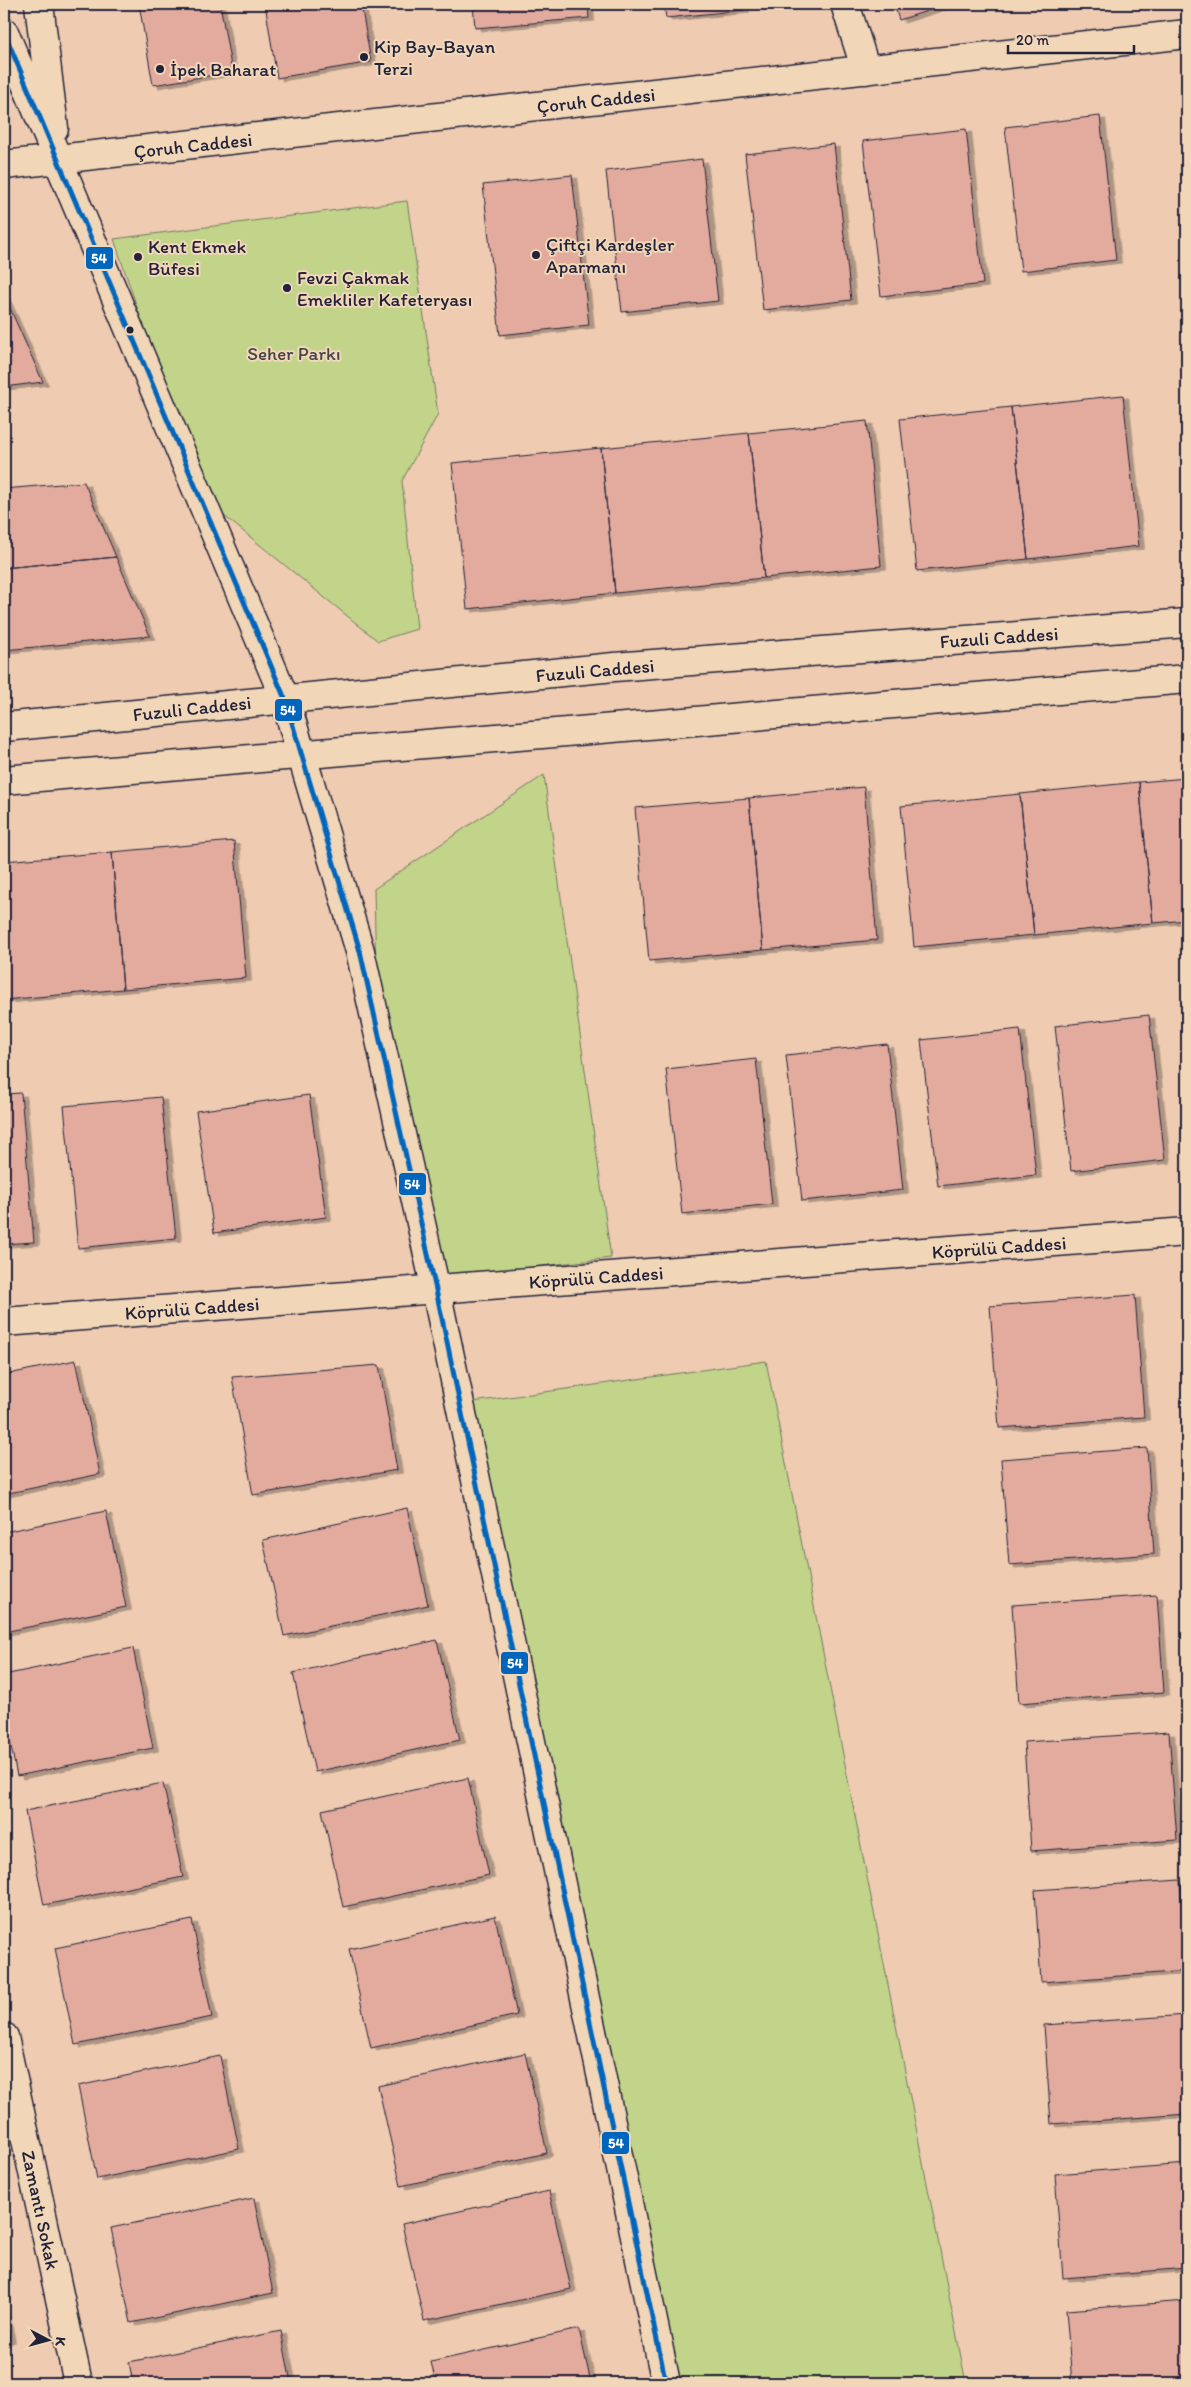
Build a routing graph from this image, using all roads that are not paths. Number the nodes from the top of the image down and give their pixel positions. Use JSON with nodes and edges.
{"nodes":[{"id":1,"x":39,"y":4,"type":"edge"},
{"id":2,"x":845,"y":4,"type":"edge"},
{"id":3,"x":4,"y":32,"type":"edge"},
{"id":4,"x":1187,"y":34,"type":"edge"},
{"id":5,"x":866,"y":70,"type":"junction"},
{"id":6,"x":58,"y":160,"type":"junction"},
{"id":7,"x":4,"y":165,"type":"edge"},
{"id":8,"x":1187,"y":623,"type":"edge"},
{"id":9,"x":1187,"y":679,"type":"edge"},
{"id":10,"x":285,"y":699,"type":"junction"},
{"id":11,"x":4,"y":727,"type":"edge"},
{"id":12,"x":301,"y":755,"type":"junction"},
{"id":13,"x":4,"y":780,"type":"edge"},
{"id":14,"x":1187,"y":1232,"type":"edge"},
{"id":15,"x":436,"y":1290,"type":"junction"},
{"id":16,"x":4,"y":1322,"type":"edge"},
{"id":17,"x":4,"y":2037,"type":"edge"},
{"id":18,"x":78,"y":2383,"type":"edge"},
{"id":19,"x":666,"y":2383,"type":"edge"}],
"edges":[{"from":1,"to":6,"type":"street"},
{"from":2,"to":5,"type":"street"},
{"from":3,"to":6,"type":"street"},
{"from":4,"to":5,"type":"street","name":"Çoruh Caddesi"},
{"from":5,"to":6,"type":"street","name":"Çoruh Caddesi"},
{"from":6,"to":7,"type":"street","name":"Çoruh Caddesi"},
{"from":6,"to":10,"type":"street"},
{"from":8,"to":10,"type":"street","name":"Fuzuli Caddesi"},
{"from":9,"to":12,"type":"street"},
{"from":10,"to":11,"type":"street","name":"Fuzuli Caddesi"},
{"from":10,"to":12,"type":"street"},
{"from":12,"to":13,"type":"street"},
{"from":12,"to":15,"type":"street"},
{"from":14,"to":15,"type":"street","name":"Köprülü Caddesi"},
{"from":15,"to":16,"type":"street","name":"Köprülü Caddesi"},
{"from":15,"to":19,"type":"street"},
{"from":17,"to":18,"type":"street","name":"Zamantı Sokak"}]}
